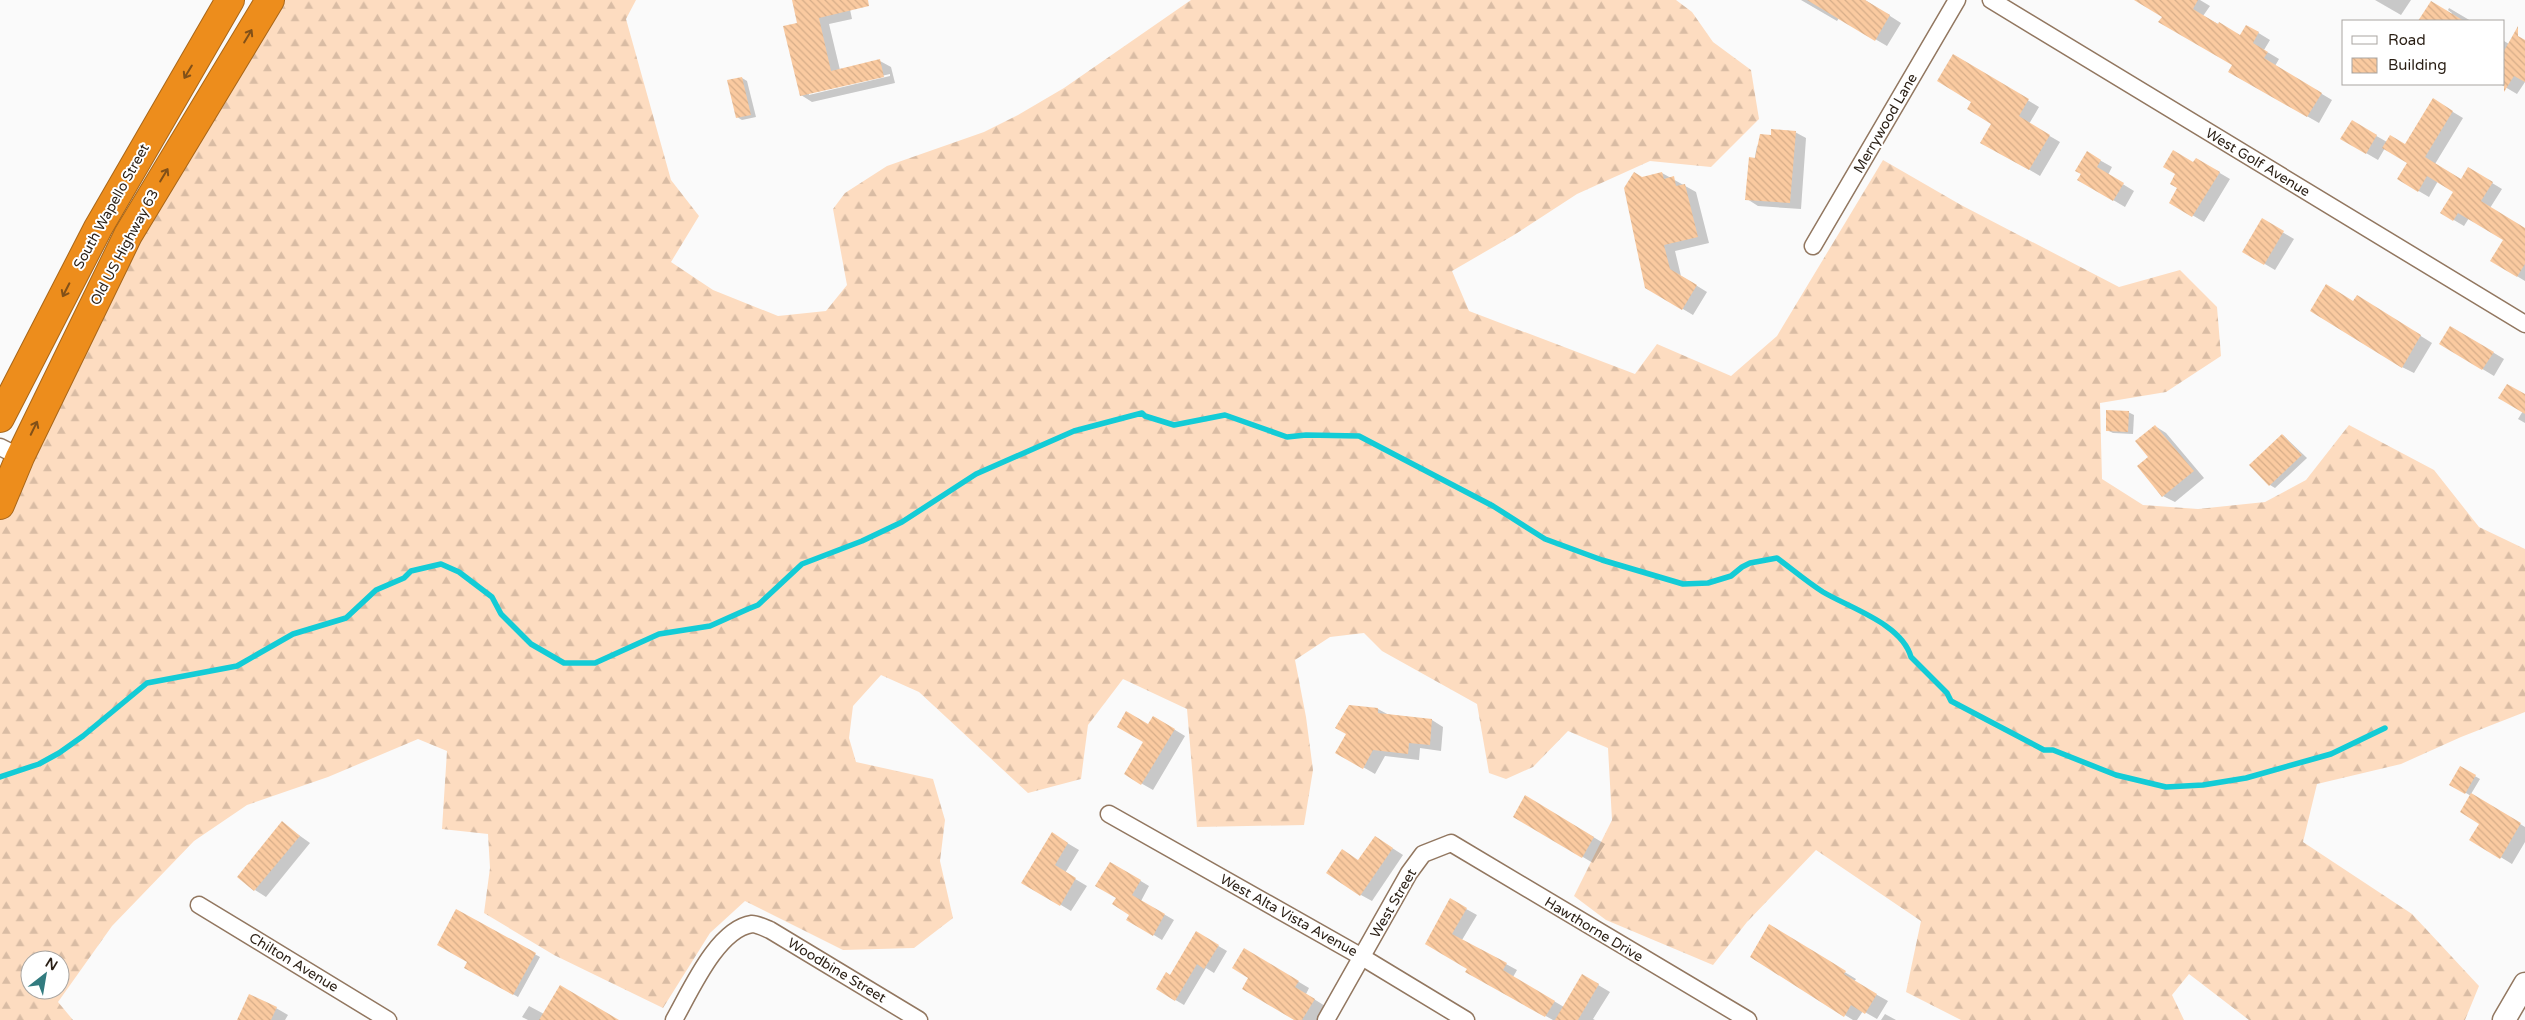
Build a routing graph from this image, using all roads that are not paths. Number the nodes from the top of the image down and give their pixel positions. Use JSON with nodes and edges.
{"nodes":[{"id":1,"x":230,"y":0,"type":"edge"},
{"id":2,"x":270,"y":0,"type":"edge"},
{"id":3,"x":1957,"y":0,"type":"edge"},
{"id":4,"x":1991,"y":0,"type":"edge"},
{"id":5,"x":1813,"y":246,"type":"dead end"},
{"id":6,"x":2525,"y":324,"type":"edge"},
{"id":7,"x":0,"y":418,"type":"edge"},
{"id":8,"x":10,"y":452,"type":"edge"},
{"id":9,"x":0,"y":505,"type":"edge"},
{"id":10,"x":1109,"y":814,"type":"dead end"},
{"id":11,"x":1440,"y":846,"type":"joint"},
{"id":12,"x":199,"y":905,"type":"dead end"},
{"id":13,"x":1362,"y":957,"type":"junction"},
{"id":14,"x":2525,"y":984,"type":"edge"},
{"id":15,"x":388,"y":1020,"type":"edge"},
{"id":16,"x":674,"y":1020,"type":"edge"},
{"id":17,"x":918,"y":1020,"type":"edge"},
{"id":18,"x":1326,"y":1020,"type":"edge"},
{"id":19,"x":1466,"y":1020,"type":"edge"},
{"id":20,"x":1748,"y":1020,"type":"edge"},
{"id":21,"x":2504,"y":1020,"type":"edge"}],
"edges":[{"from":1,"to":7,"type":"highway","name":"South Wapello Street","one_way":true},
{"from":8,"to":2,"type":"highway","name":"Old US Highway 63","one_way":true},
{"from":3,"to":5,"type":"street","name":"Merrywood Lane"},
{"from":4,"to":6,"type":"street","name":"West Golf Avenue"},
{"from":8,"to":9,"type":"highway","name":"Old US Highway 63"},
{"from":10,"to":13,"type":"street","name":"West Alta Vista Avenue"},
{"from":11,"to":13,"type":"street","name":"West Street"},
{"from":11,"to":20,"type":"street","name":"Hawthorne Drive"},
{"from":12,"to":15,"type":"street","name":"Chilton Avenue"},
{"from":13,"to":18,"type":"street","name":"West Street"},
{"from":13,"to":19,"type":"street","name":"West Alta Vista Avenue"},
{"from":14,"to":21,"type":"main road"},
{"from":16,"to":17,"type":"street","name":"Woodbine Street"}]}
